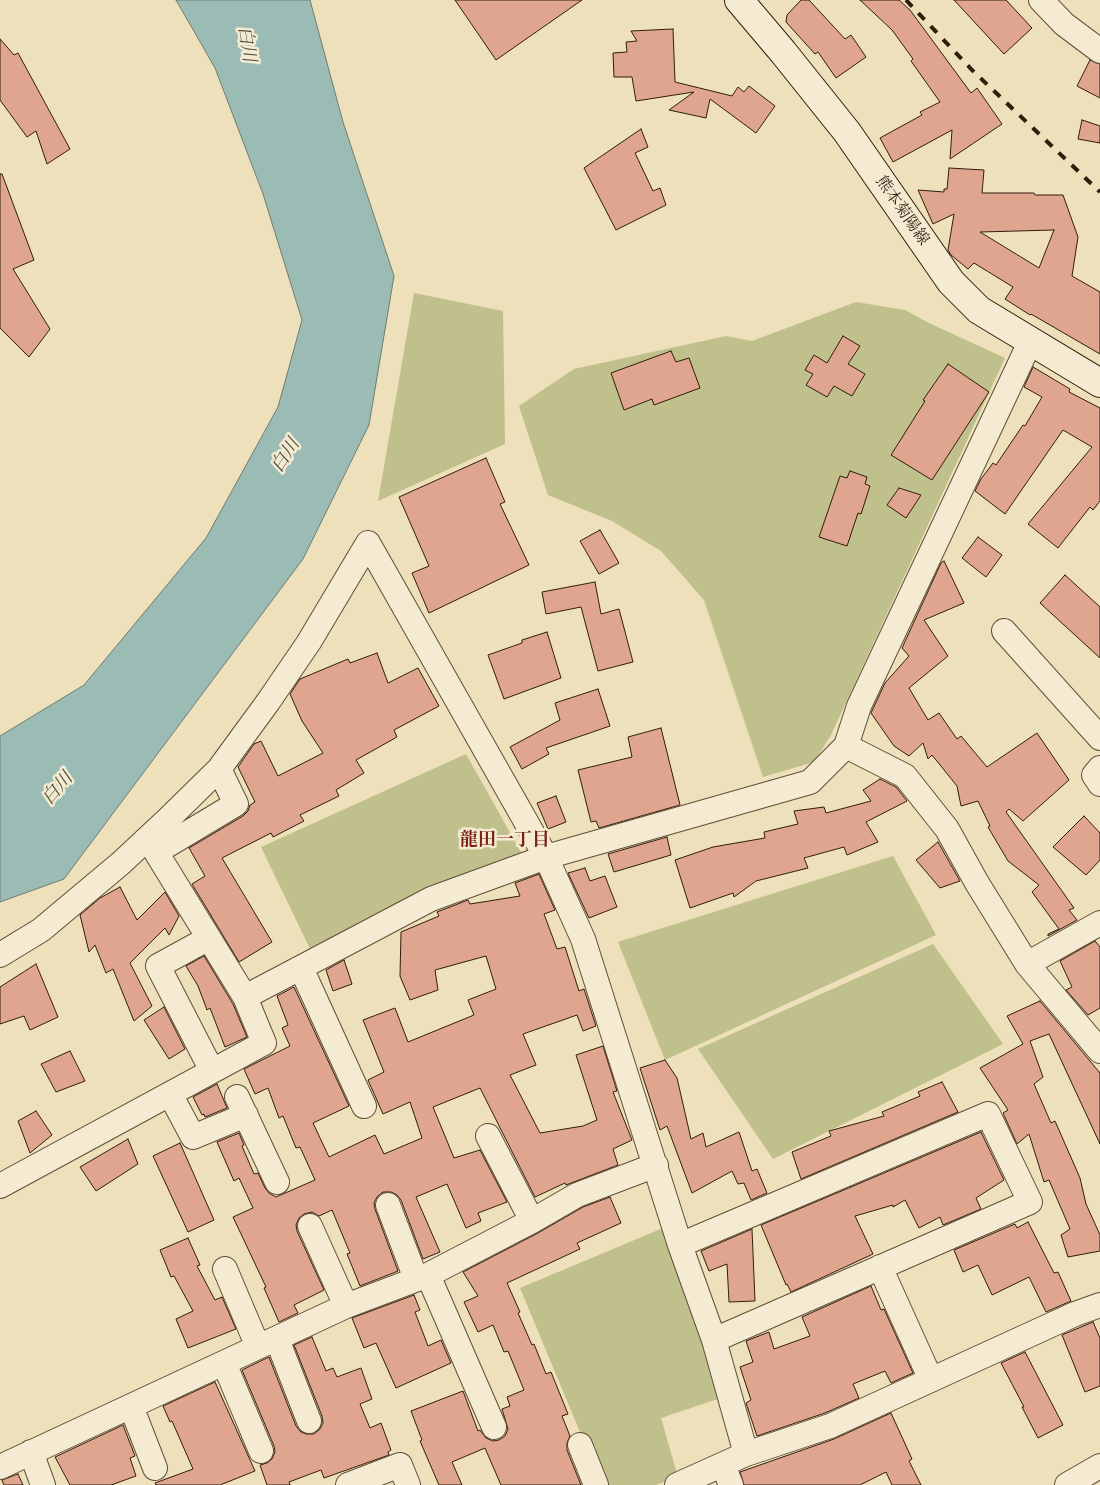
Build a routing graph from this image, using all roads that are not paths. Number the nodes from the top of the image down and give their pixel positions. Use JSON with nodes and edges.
{"nodes":[{"id":1,"x":738,"y":0,"type":"edge"},
{"id":2,"x":1041,"y":0,"type":"edge"},
{"id":3,"x":1100,"y":51,"type":"edge"},
{"id":4,"x":1031,"y":340,"type":"junction"},
{"id":5,"x":1100,"y":383,"type":"edge"},
{"id":6,"x":1004,"y":631,"type":"dead end"},
{"id":7,"x":1100,"y":738,"type":"edge"},
{"id":8,"x":846,"y":746,"type":"junction"},
{"id":9,"x":219,"y":768,"type":"junction"},
{"id":10,"x":1100,"y":768,"type":"edge"},
{"id":11,"x":1100,"y":784,"type":"edge"},
{"id":12,"x":546,"y":857,"type":"junction"},
{"id":13,"x":1100,"y":923,"type":"edge"},
{"id":14,"x":208,"y":938,"type":"junction"},
{"id":15,"x":0,"y":955,"type":"edge"},
{"id":16,"x":1027,"y":964,"type":"junction"},
{"id":17,"x":302,"y":968,"type":"junction"},
{"id":18,"x":245,"y":997,"type":"junction"},
{"id":19,"x":1100,"y":1051,"type":"edge"},
{"id":20,"x":212,"y":1071,"type":"junction"},
{"id":21,"x":170,"y":1094,"type":"junction"},
{"id":22,"x":364,"y":1106,"type":"dead end"},
{"id":23,"x":488,"y":1136,"type":"dead end"},
{"id":24,"x":656,"y":1165,"type":"junction"},
{"id":25,"x":277,"y":1182,"type":"dead end"},
{"id":26,"x":0,"y":1186,"type":"edge"},
{"id":27,"x":388,"y":1205,"type":"dead end"},
{"id":28,"x":532,"y":1221,"type":"junction"},
{"id":29,"x":310,"y":1226,"type":"dead end"},
{"id":30,"x":680,"y":1245,"type":"junction"},
{"id":31,"x":880,"y":1268,"type":"junction"},
{"id":32,"x":225,"y":1269,"type":"dead end"},
{"id":33,"x":422,"y":1277,"type":"junction"},
{"id":34,"x":1100,"y":1305,"type":"edge"},
{"id":35,"x":346,"y":1306,"type":"junction"},
{"id":36,"x":714,"y":1340,"type":"junction"},
{"id":37,"x":267,"y":1343,"type":"junction"},
{"id":38,"x":224,"y":1363,"type":"junction"},
{"id":39,"x":931,"y":1380,"type":"junction"},
{"id":40,"x":131,"y":1406,"type":"junction"},
{"id":41,"x":309,"y":1421,"type":"dead end"},
{"id":42,"x":494,"y":1427,"type":"dead end"},
{"id":43,"x":580,"y":1445,"type":"dead end"},
{"id":44,"x":261,"y":1451,"type":"dead end"},
{"id":45,"x":31,"y":1452,"type":"junction"},
{"id":46,"x":746,"y":1454,"type":"junction"},
{"id":47,"x":0,"y":1466,"type":"edge"},
{"id":48,"x":1100,"y":1466,"type":"edge"},
{"id":49,"x":156,"y":1468,"type":"dead end"},
{"id":50,"x":727,"y":1475,"type":"edge"},
{"id":51,"x":43,"y":1485,"type":"edge"},
{"id":52,"x":348,"y":1485,"type":"edge"},
{"id":53,"x":408,"y":1485,"type":"edge"},
{"id":54,"x":596,"y":1485,"type":"edge"},
{"id":55,"x":677,"y":1485,"type":"edge"},
{"id":56,"x":1067,"y":1485,"type":"edge"}],
"edges":[{"from":1,"to":4,"type":"main road","name":"熊本菊陽線"},
{"from":2,"to":3,"type":"street"},
{"from":4,"to":5,"type":"main road","name":"熊本菊陽線"},
{"from":4,"to":8,"type":"street"},
{"from":6,"to":7,"type":"street"},
{"from":8,"to":12,"type":"street"},
{"from":8,"to":16,"type":"street"},
{"from":9,"to":12,"type":"street"},
{"from":9,"to":14,"type":"street"},
{"from":9,"to":15,"type":"street"},
{"from":10,"to":11,"type":"street"},
{"from":12,"to":17,"type":"street"},
{"from":12,"to":24,"type":"street"},
{"from":13,"to":16,"type":"street"},
{"from":14,"to":18,"type":"street"},
{"from":14,"to":20,"type":"street"},
{"from":16,"to":19,"type":"street"},
{"from":17,"to":18,"type":"street"},
{"from":17,"to":22,"type":"street"},
{"from":18,"to":20,"type":"street"},
{"from":20,"to":21,"type":"street"},
{"from":21,"to":25,"type":"street"},
{"from":21,"to":26,"type":"street"},
{"from":23,"to":28,"type":"street"},
{"from":24,"to":28,"type":"street"},
{"from":24,"to":30,"type":"street"},
{"from":27,"to":33,"type":"street"},
{"from":28,"to":33,"type":"street"},
{"from":29,"to":35,"type":"street"},
{"from":30,"to":31,"type":"street"},
{"from":30,"to":36,"type":"street"},
{"from":31,"to":36,"type":"street"},
{"from":31,"to":39,"type":"street"},
{"from":32,"to":37,"type":"street"},
{"from":33,"to":35,"type":"street"},
{"from":33,"to":42,"type":"street"},
{"from":34,"to":39,"type":"street"},
{"from":35,"to":37,"type":"street"},
{"from":36,"to":46,"type":"street"},
{"from":37,"to":38,"type":"street"},
{"from":37,"to":41,"type":"street"},
{"from":38,"to":40,"type":"street"},
{"from":38,"to":44,"type":"street"},
{"from":39,"to":46,"type":"street"},
{"from":40,"to":45,"type":"street"},
{"from":40,"to":49,"type":"street"},
{"from":43,"to":54,"type":"street"},
{"from":45,"to":47,"type":"street"},
{"from":45,"to":51,"type":"street"},
{"from":46,"to":50,"type":"street"},
{"from":48,"to":56,"type":"street"},
{"from":50,"to":55,"type":"street"},
{"from":52,"to":53,"type":"street"}]}
